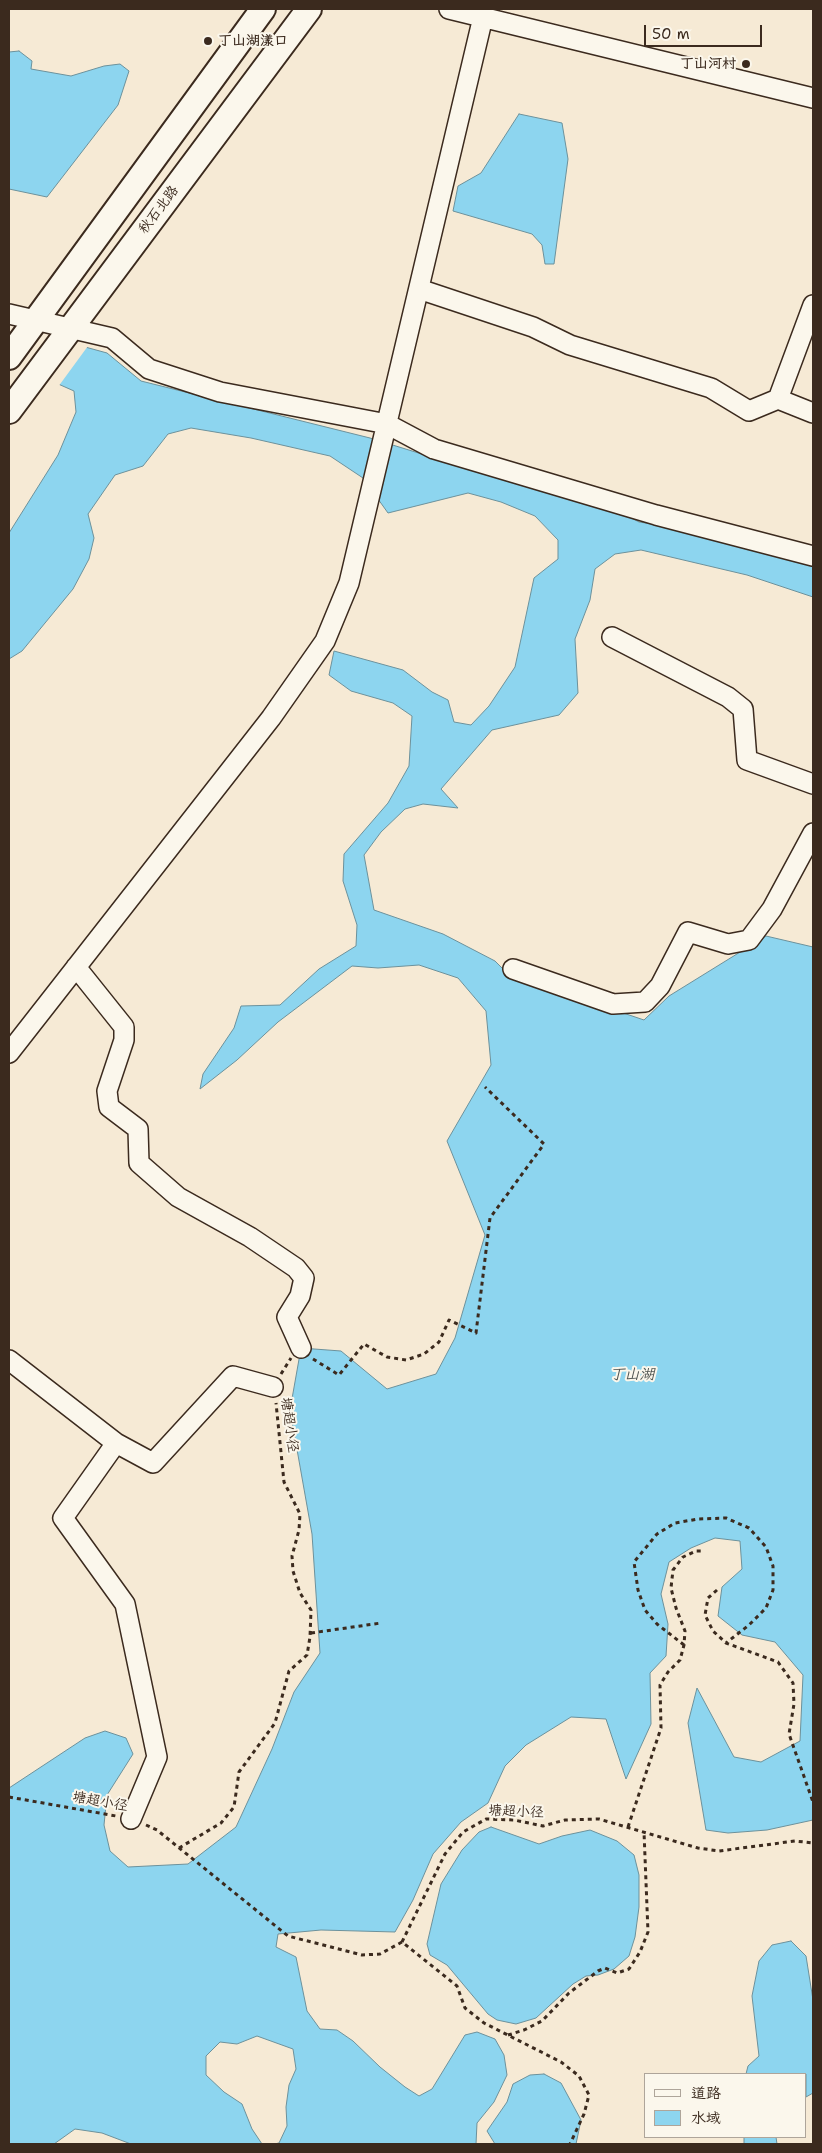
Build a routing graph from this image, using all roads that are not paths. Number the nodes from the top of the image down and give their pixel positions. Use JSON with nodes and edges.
{"nodes":[{"id":1,"x":263,"y":9,"type":"edge"},
{"id":2,"x":309,"y":9,"type":"edge"},
{"id":3,"x":449,"y":9,"type":"edge"},
{"id":4,"x":484,"y":17,"type":"junction"},
{"id":5,"x":813,"y":98,"type":"edge"},
{"id":6,"x":419,"y":289,"type":"junction"},
{"id":7,"x":813,"y":305,"type":"edge"},
{"id":8,"x":9,"y":314,"type":"edge"},
{"id":9,"x":9,"y":357,"type":"edge"},
{"id":10,"x":778,"y":399,"type":"junction"},
{"id":11,"x":9,"y":411,"type":"edge"},
{"id":12,"x":813,"y":413,"type":"edge"},
{"id":13,"x":387,"y":424,"type":"junction"},
{"id":14,"x":813,"y":556,"type":"edge"},
{"id":15,"x":612,"y":637,"type":"dead end"},
{"id":16,"x":813,"y":784,"type":"edge"},
{"id":17,"x":813,"y":833,"type":"edge"},
{"id":18,"x":76,"y":967,"type":"junction"},
{"id":19,"x":513,"y":969,"type":"dead end"},
{"id":20,"x":9,"y":1053,"type":"edge"},
{"id":21,"x":300,"y":1352,"type":"road end"},
{"id":22,"x":9,"y":1360,"type":"edge"},
{"id":23,"x":273,"y":1387,"type":"road end"},
{"id":24,"x":116,"y":1442,"type":"junction"},
{"id":25,"x":131,"y":1819,"type":"road end"}],
"edges":[{"from":1,"to":9,"type":"main road"},
{"from":2,"to":11,"type":"main road","name":"秋石北路"},
{"from":3,"to":4,"type":"street"},
{"from":4,"to":5,"type":"street"},
{"from":4,"to":6,"type":"street"},
{"from":6,"to":10,"type":"street"},
{"from":6,"to":13,"type":"street"},
{"from":7,"to":10,"type":"street"},
{"from":8,"to":13,"type":"street"},
{"from":10,"to":12,"type":"street"},
{"from":13,"to":14,"type":"street"},
{"from":13,"to":18,"type":"street"},
{"from":15,"to":16,"type":"street"},
{"from":17,"to":19,"type":"street"},
{"from":18,"to":20,"type":"street"},
{"from":18,"to":21,"type":"street"},
{"from":22,"to":24,"type":"street"},
{"from":23,"to":24,"type":"street"},
{"from":24,"to":25,"type":"street"}]}
